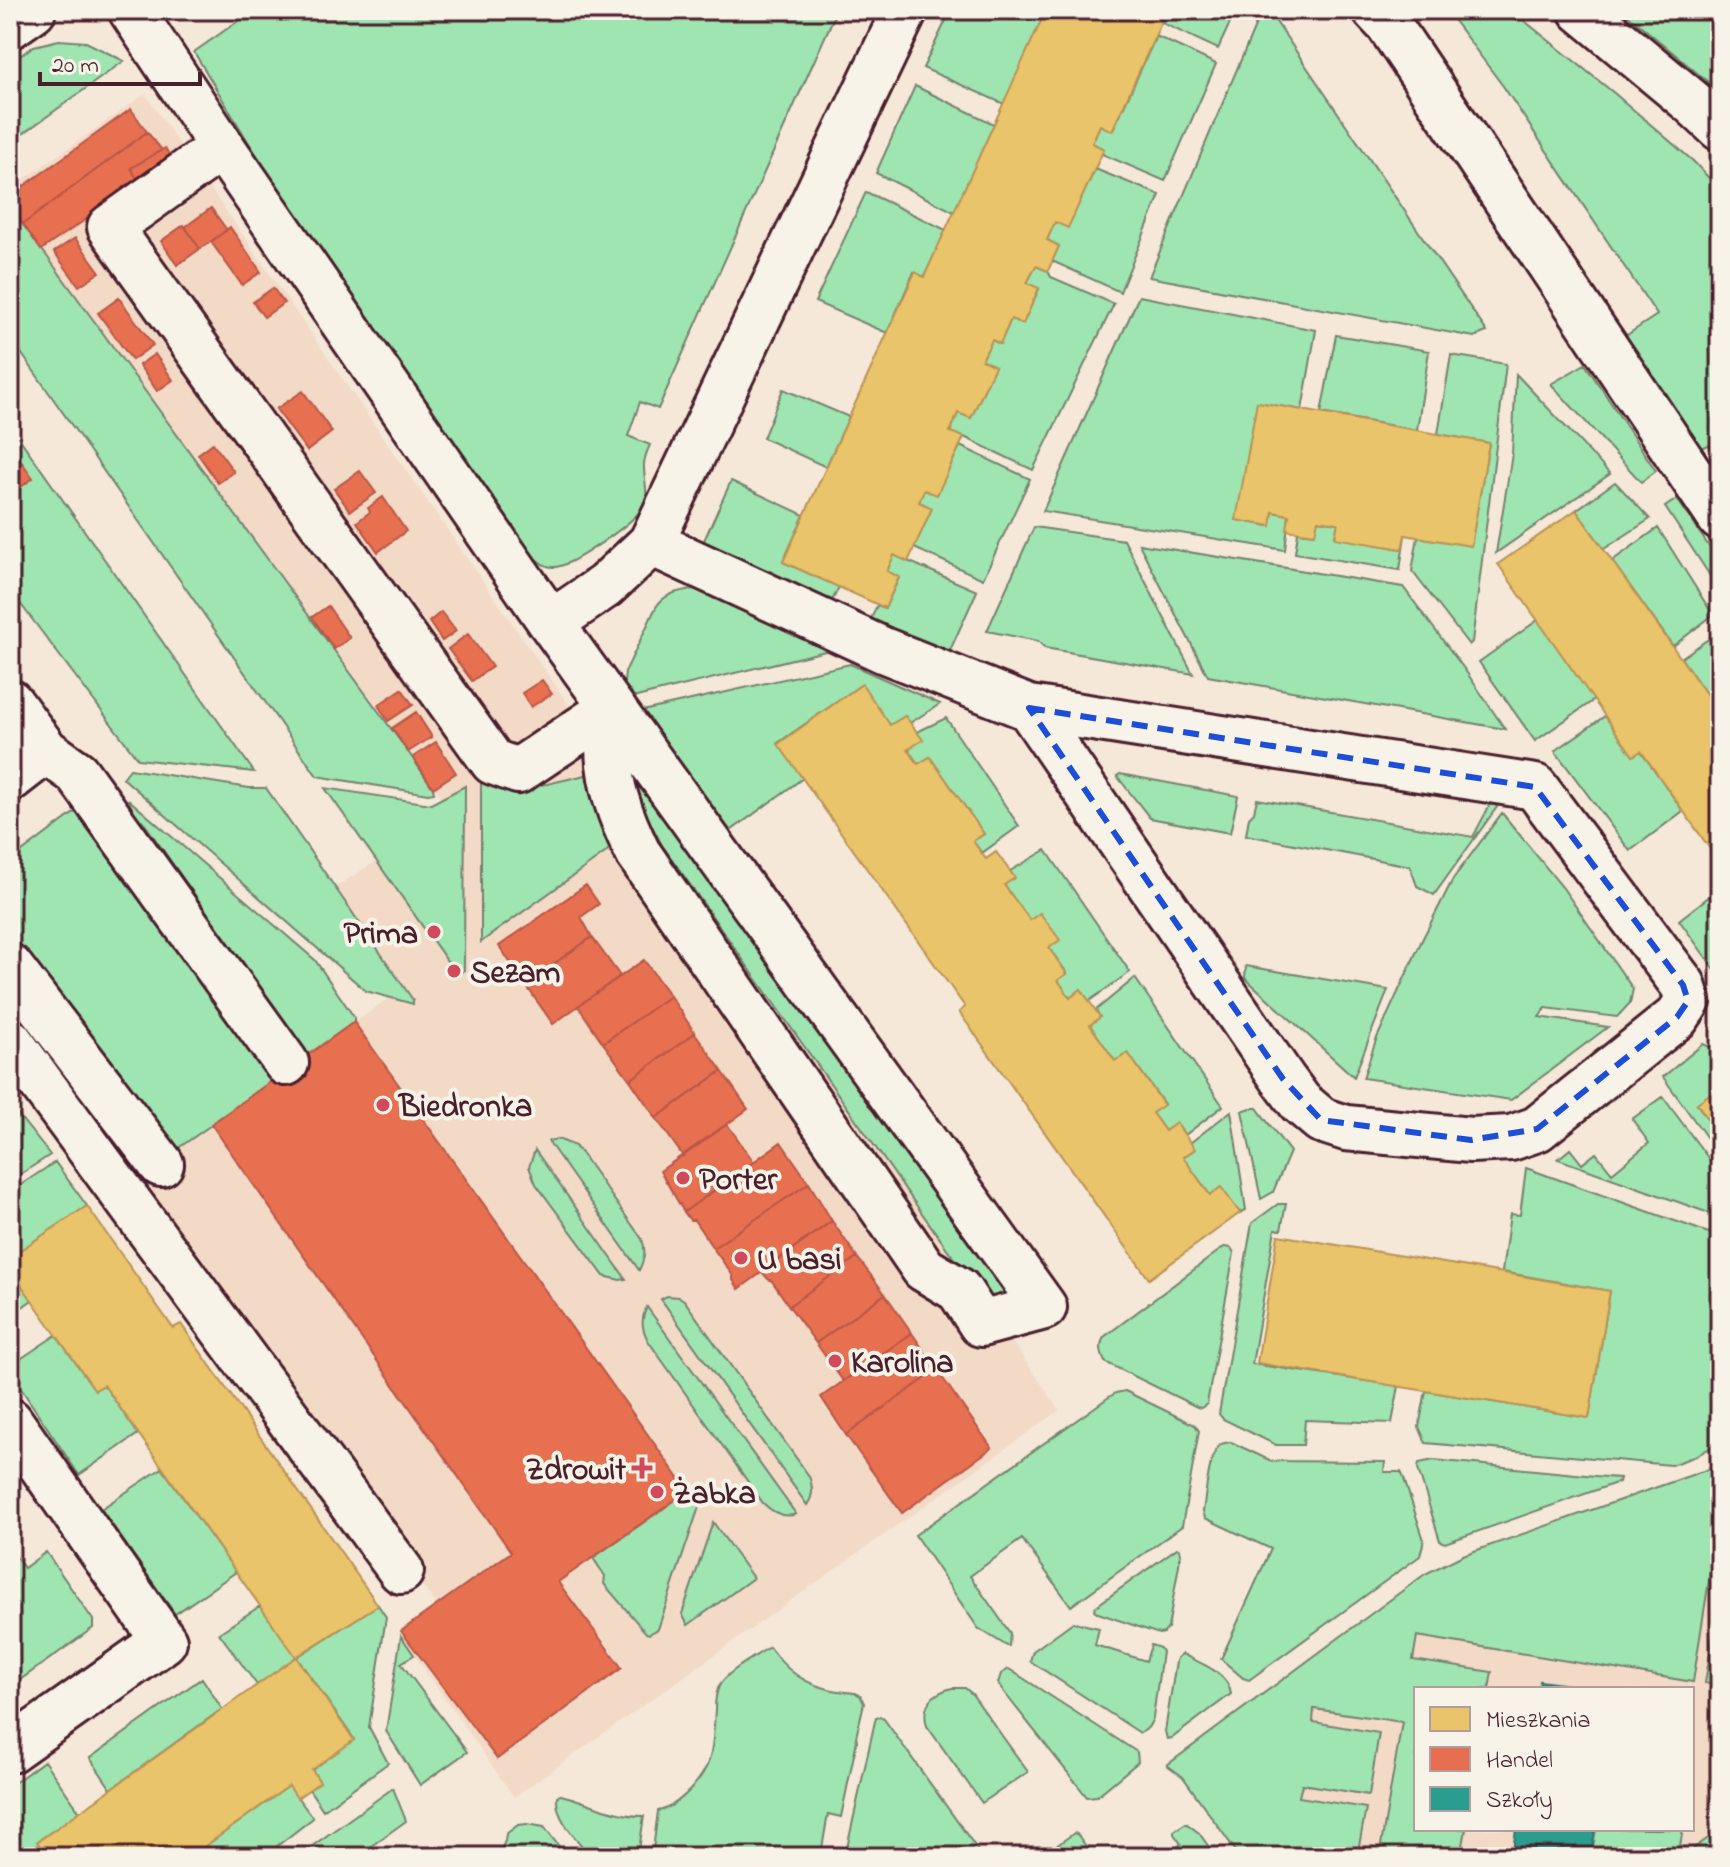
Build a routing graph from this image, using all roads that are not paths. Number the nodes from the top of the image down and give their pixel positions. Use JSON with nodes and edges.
{"nodes":[{"id":1,"x":33,"y":10,"type":"edge"},
{"id":2,"x":131,"y":10,"type":"edge"},
{"id":3,"x":905,"y":10,"type":"edge"},
{"id":4,"x":1375,"y":10,"type":"edge"},
{"id":5,"x":1581,"y":10,"type":"edge"},
{"id":6,"x":10,"y":26,"type":"edge"},
{"id":7,"x":1720,"y":128,"type":"edge"},
{"id":8,"x":222,"y":147,"type":"junction"},
{"id":9,"x":1720,"y":518,"type":"edge"},
{"id":10,"x":651,"y":543,"type":"junction"},
{"id":11,"x":551,"y":623,"type":"junction"},
{"id":12,"x":10,"y":702,"type":"edge"},
{"id":13,"x":612,"y":708,"type":"junction"},
{"id":14,"x":1029,"y":708,"type":"junction"},
{"id":15,"x":46,"y":751,"type":"junction"},
{"id":16,"x":10,"y":779,"type":"edge"},
{"id":17,"x":10,"y":967,"type":"edge"},
{"id":18,"x":10,"y":1041,"type":"edge"},
{"id":19,"x":286,"y":1063,"type":"dead end"},
{"id":20,"x":161,"y":1164,"type":"dead end"},
{"id":21,"x":10,"y":1421,"type":"edge"},
{"id":22,"x":401,"y":1571,"type":"dead end"},
{"id":23,"x":10,"y":1750,"type":"edge"}],
"edges":[{"from":1,"to":6,"type":"street"},
{"from":2,"to":8,"type":"street"},
{"from":3,"to":10,"type":"street"},
{"from":4,"to":9,"type":"street"},
{"from":5,"to":7,"type":"street"},
{"from":8,"to":11,"type":"street"},
{"from":8,"to":13,"type":"street"},
{"from":10,"to":11,"type":"street"},
{"from":10,"to":14,"type":"street"},
{"from":11,"to":13,"type":"street"},
{"from":12,"to":15,"type":"street"},
{"from":13,"to":13,"type":"street"},
{"from":14,"to":14,"type":"street"},
{"from":15,"to":16,"type":"street"},
{"from":15,"to":19,"type":"street"},
{"from":17,"to":20,"type":"street"},
{"from":18,"to":22,"type":"street"},
{"from":21,"to":23,"type":"street"}]}
